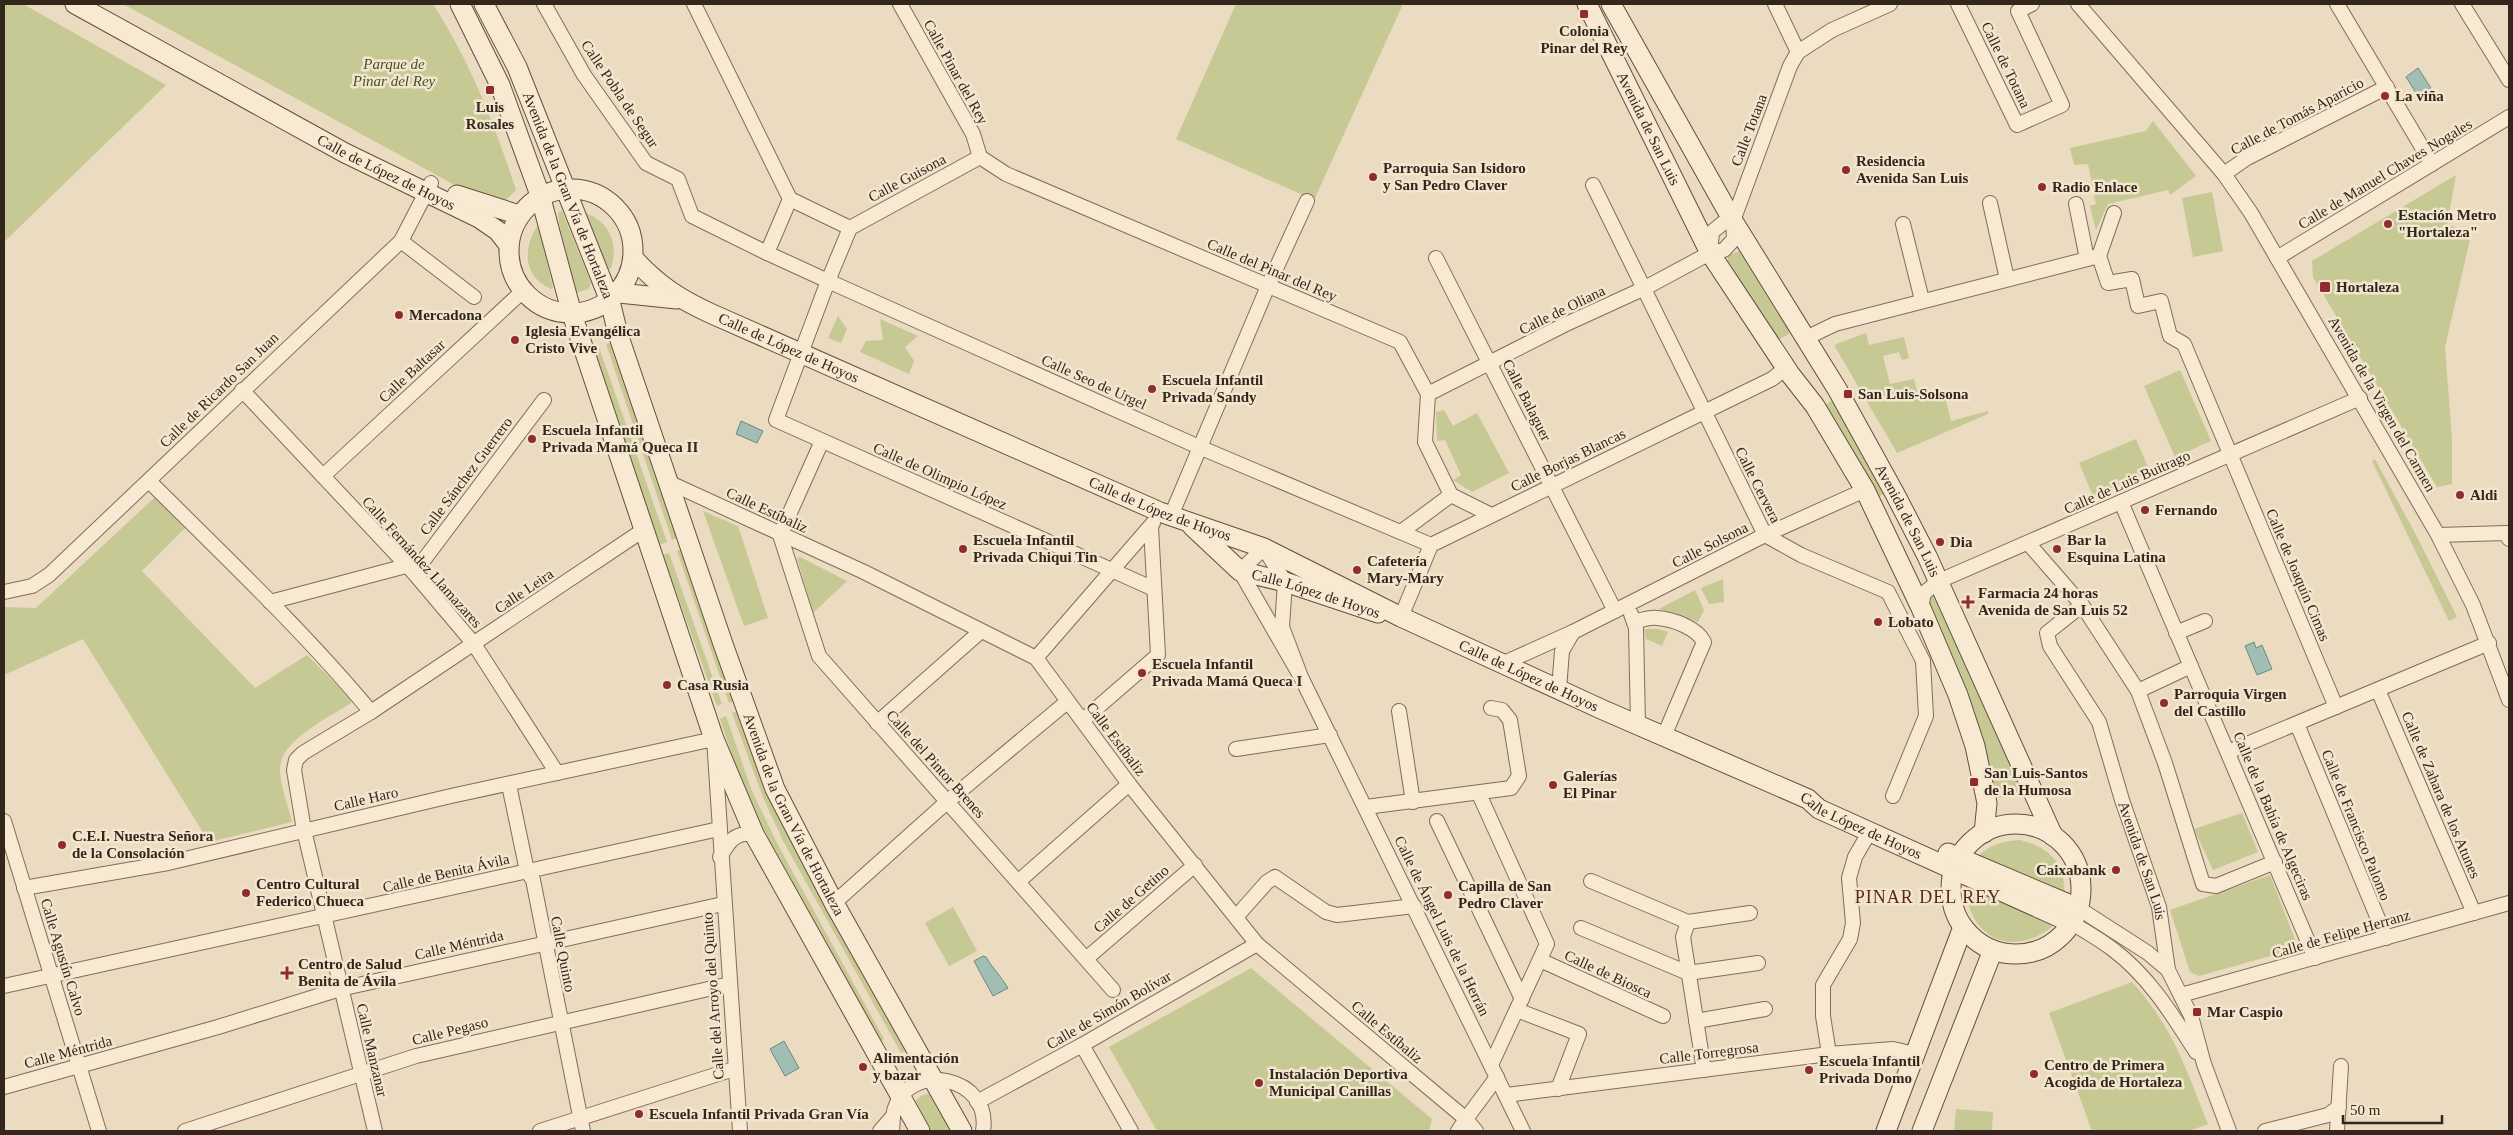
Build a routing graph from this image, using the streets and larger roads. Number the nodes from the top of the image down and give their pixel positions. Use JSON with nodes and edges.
{"nodes":[{"id":1,"x":75,"y":4,"type":"edge"},
{"id":2,"x":460,"y":4,"type":"edge"},
{"id":3,"x":484,"y":4,"type":"edge"},
{"id":4,"x":544,"y":4,"type":"edge"},
{"id":5,"x":694,"y":4,"type":"edge"},
{"id":6,"x":900,"y":4,"type":"edge"},
{"id":7,"x":1587,"y":4,"type":"edge"},
{"id":8,"x":1611,"y":4,"type":"edge"},
{"id":9,"x":1775,"y":4,"type":"edge"},
{"id":10,"x":1890,"y":4,"type":"edge"},
{"id":11,"x":1958,"y":4,"type":"edge"},
{"id":12,"x":2032,"y":4,"type":"edge"},
{"id":13,"x":2078,"y":4,"type":"edge"},
{"id":14,"x":2337,"y":4,"type":"edge"},
{"id":15,"x":2462,"y":4,"type":"edge"},
{"id":16,"x":1798,"y":52,"type":"junction"},
{"id":17,"x":2509,"y":80,"type":"edge"},
{"id":18,"x":2387,"y":87,"type":"junction"},
{"id":19,"x":2509,"y":117,"type":"edge"},
{"id":20,"x":980,"y":157,"type":"junction"},
{"id":21,"x":2432,"y":164,"type":"junction"},
{"id":22,"x":2224,"y":174,"type":"junction"},
{"id":23,"x":1593,"y":184,"type":"dead end"},
{"id":24,"x":565,"y":186,"type":"junction"},
{"id":25,"x":429,"y":188,"type":"junction"},
{"id":26,"x":540,"y":195,"type":"junction"},
{"id":27,"x":790,"y":199,"type":"junction"},
{"id":28,"x":1307,"y":200,"type":"dead end"},
{"id":29,"x":1990,"y":203,"type":"dead end"},
{"id":30,"x":2076,"y":204,"type":"dead end"},
{"id":31,"x":2114,"y":213,"type":"dead end"},
{"id":32,"x":519,"y":215,"type":"junction"},
{"id":33,"x":1733,"y":221,"type":"junction"},
{"id":34,"x":1903,"y":224,"type":"dead end"},
{"id":35,"x":850,"y":228,"type":"junction"},
{"id":36,"x":401,"y":241,"type":"junction"},
{"id":37,"x":508,"y":244,"type":"junction"},
{"id":38,"x":767,"y":253,"type":"junction"},
{"id":39,"x":1710,"y":253,"type":"junction"},
{"id":40,"x":2093,"y":257,"type":"junction"},
{"id":41,"x":634,"y":258,"type":"junction"},
{"id":42,"x":1436,"y":258,"type":"dead end"},
{"id":43,"x":2277,"y":258,"type":"junction"},
{"id":44,"x":2007,"y":279,"type":"junction"},
{"id":45,"x":828,"y":281,"type":"junction"},
{"id":46,"x":1268,"y":286,"type":"junction"},
{"id":47,"x":1645,"y":288,"type":"junction"},
{"id":48,"x":524,"y":290,"type":"junction"},
{"id":49,"x":474,"y":297,"type":"dead end"},
{"id":50,"x":614,"y":297,"type":"junction"},
{"id":51,"x":680,"y":299,"type":"junction"},
{"id":52,"x":1922,"y":300,"type":"junction"},
{"id":53,"x":572,"y":314,"type":"junction"},
{"id":54,"x":1806,"y":338,"type":"junction"},
{"id":55,"x":802,"y":354,"type":"junction"},
{"id":56,"x":1490,"y":364,"type":"junction"},
{"id":57,"x":1786,"y":368,"type":"junction"},
{"id":58,"x":242,"y":390,"type":"junction"},
{"id":59,"x":1428,"y":394,"type":"junction"},
{"id":60,"x":2360,"y":398,"type":"junction"},
{"id":61,"x":544,"y":400,"type":"dead end"},
{"id":62,"x":1704,"y":412,"type":"junction"},
{"id":63,"x":822,"y":441,"type":"junction"},
{"id":64,"x":1199,"y":446,"type":"junction"},
{"id":65,"x":2230,"y":455,"type":"junction"},
{"id":66,"x":323,"y":476,"type":"junction"},
{"id":67,"x":149,"y":481,"type":"junction"},
{"id":68,"x":668,"y":482,"type":"junction"},
{"id":69,"x":1553,"y":487,"type":"junction"},
{"id":70,"x":1865,"y":490,"type":"junction"},
{"id":71,"x":1451,"y":495,"type":"junction"},
{"id":72,"x":2121,"y":502,"type":"junction"},
{"id":73,"x":1490,"y":515,"type":"junction"},
{"id":74,"x":1167,"y":520,"type":"junction"},
{"id":75,"x":645,"y":529,"type":"junction"},
{"id":76,"x":1402,"y":532,"type":"junction"},
{"id":77,"x":780,"y":534,"type":"junction"},
{"id":78,"x":1765,"y":535,"type":"junction"},
{"id":79,"x":2438,"y":535,"type":"junction"},
{"id":80,"x":2509,"y":539,"type":"edge"},
{"id":81,"x":2028,"y":543,"type":"junction"},
{"id":82,"x":1431,"y":545,"type":"junction"},
{"id":83,"x":1264,"y":548,"type":"junction"},
{"id":84,"x":410,"y":569,"type":"junction"},
{"id":85,"x":1113,"y":571,"type":"junction"},
{"id":86,"x":1240,"y":571,"type":"junction"},
{"id":87,"x":1939,"y":581,"type":"junction"},
{"id":88,"x":1285,"y":582,"type":"junction"},
{"id":89,"x":1154,"y":589,"type":"junction"},
{"id":90,"x":4,"y":592,"type":"edge"},
{"id":91,"x":270,"y":602,"type":"junction"},
{"id":92,"x":2082,"y":606,"type":"junction"},
{"id":93,"x":1621,"y":608,"type":"junction"},
{"id":94,"x":1920,"y":608,"type":"junction"},
{"id":95,"x":1401,"y":617,"type":"junction"},
{"id":96,"x":2205,"y":621,"type":"dead end"},
{"id":97,"x":1634,"y":622,"type":"junction"},
{"id":98,"x":982,"y":631,"type":"junction"},
{"id":99,"x":1573,"y":632,"type":"junction"},
{"id":100,"x":2176,"y":633,"type":"junction"},
{"id":101,"x":2489,"y":643,"type":"junction"},
{"id":102,"x":474,"y":644,"type":"junction"},
{"id":103,"x":1036,"y":658,"type":"junction"},
{"id":104,"x":1504,"y":662,"type":"junction"},
{"id":105,"x":2190,"y":666,"type":"junction"},
{"id":106,"x":1947,"y":669,"type":"junction"},
{"id":107,"x":1924,"y":671,"type":"junction"},
{"id":108,"x":1301,"y":677,"type":"junction"},
{"id":109,"x":1559,"y":689,"type":"junction"},
{"id":110,"x":2378,"y":690,"type":"junction"},
{"id":111,"x":2138,"y":691,"type":"junction"},
{"id":112,"x":2509,"y":700,"type":"edge"},
{"id":113,"x":1067,"y":702,"type":"junction"},
{"id":114,"x":2336,"y":707,"type":"junction"},
{"id":115,"x":1490,"y":708,"type":"dead end"},
{"id":116,"x":371,"y":712,"type":"junction"},
{"id":117,"x":1400,"y":718,"type":"dead end"},
{"id":118,"x":1083,"y":720,"type":"junction"},
{"id":119,"x":877,"y":723,"type":"junction"},
{"id":120,"x":2297,"y":724,"type":"junction"},
{"id":121,"x":1638,"y":725,"type":"junction"},
{"id":122,"x":1330,"y":735,"type":"junction"},
{"id":123,"x":1664,"y":736,"type":"junction"},
{"id":124,"x":714,"y":740,"type":"junction"},
{"id":125,"x":1236,"y":749,"type":"dead end"},
{"id":126,"x":2228,"y":752,"type":"junction"},
{"id":127,"x":557,"y":773,"type":"junction"},
{"id":128,"x":1129,"y":784,"type":"junction"},
{"id":129,"x":509,"y":785,"type":"junction"},
{"id":130,"x":1479,"y":794,"type":"junction"},
{"id":131,"x":1893,"y":796,"type":"dead end"},
{"id":132,"x":1808,"y":799,"type":"junction"},
{"id":133,"x":948,"y":801,"type":"junction"},
{"id":134,"x":1413,"y":802,"type":"junction"},
{"id":135,"x":1366,"y":807,"type":"junction"},
{"id":136,"x":4,"y":821,"type":"edge"},
{"id":137,"x":1437,"y":821,"type":"dead end"},
{"id":138,"x":304,"y":830,"type":"junction"},
{"id":139,"x":719,"y":830,"type":"junction"},
{"id":140,"x":1870,"y":831,"type":"junction"},
{"id":141,"x":1984,"y":833,"type":"junction"},
{"id":142,"x":754,"y":834,"type":"junction"},
{"id":143,"x":2053,"y":836,"type":"junction"},
{"id":144,"x":720,"y":858,"type":"junction"},
{"id":145,"x":2274,"y":862,"type":"junction"},
{"id":146,"x":1957,"y":863,"type":"junction"},
{"id":147,"x":1195,"y":865,"type":"junction"},
{"id":148,"x":527,"y":871,"type":"junction"},
{"id":149,"x":1019,"y":881,"type":"junction"},
{"id":150,"x":1591,"y":881,"type":"dead end"},
{"id":151,"x":24,"y":888,"type":"junction"},
{"id":152,"x":834,"y":903,"type":"junction"},
{"id":153,"x":2509,"y":903,"type":"edge"},
{"id":154,"x":723,"y":904,"type":"junction"},
{"id":155,"x":1414,"y":906,"type":"junction"},
{"id":156,"x":1750,"y":913,"type":"dead end"},
{"id":157,"x":2474,"y":913,"type":"junction"},
{"id":158,"x":2075,"y":916,"type":"junction"},
{"id":159,"x":325,"y":917,"type":"junction"},
{"id":160,"x":1236,"y":917,"type":"junction"},
{"id":161,"x":1688,"y":922,"type":"junction"},
{"id":162,"x":1963,"y":927,"type":"junction"},
{"id":163,"x":1581,"y":928,"type":"dead end"},
{"id":164,"x":2386,"y":938,"type":"junction"},
{"id":165,"x":544,"y":942,"type":"junction"},
{"id":166,"x":1257,"y":944,"type":"junction"},
{"id":167,"x":1993,"y":950,"type":"junction"},
{"id":168,"x":1087,"y":958,"type":"junction"},
{"id":169,"x":2315,"y":958,"type":"junction"},
{"id":170,"x":1540,"y":960,"type":"junction"},
{"id":171,"x":1758,"y":962,"type":"dead end"},
{"id":172,"x":2168,"y":970,"type":"junction"},
{"id":173,"x":1688,"y":973,"type":"junction"},
{"id":174,"x":52,"y":976,"type":"junction"},
{"id":175,"x":730,"y":984,"type":"junction"},
{"id":176,"x":4,"y":986,"type":"edge"},
{"id":177,"x":340,"y":989,"type":"junction"},
{"id":178,"x":1113,"y":990,"type":"dead end"},
{"id":179,"x":2181,"y":995,"type":"junction"},
{"id":180,"x":1519,"y":1004,"type":"junction"},
{"id":181,"x":1765,"y":1009,"type":"dead end"},
{"id":182,"x":1662,"y":1016,"type":"dead end"},
{"id":183,"x":560,"y":1021,"type":"junction"},
{"id":184,"x":1696,"y":1021,"type":"junction"},
{"id":185,"x":1082,"y":1045,"type":"junction"},
{"id":186,"x":1829,"y":1054,"type":"junction"},
{"id":187,"x":1915,"y":1054,"type":"junction"},
{"id":188,"x":2204,"y":1064,"type":"junction"},
{"id":189,"x":80,"y":1066,"type":"junction"},
{"id":190,"x":2341,"y":1066,"type":"dead end"},
{"id":191,"x":734,"y":1069,"type":"junction"},
{"id":192,"x":1704,"y":1070,"type":"junction"},
{"id":193,"x":1494,"y":1071,"type":"junction"},
{"id":194,"x":360,"y":1073,"type":"junction"},
{"id":195,"x":933,"y":1080,"type":"junction"},
{"id":196,"x":4,"y":1087,"type":"edge"},
{"id":197,"x":1558,"y":1088,"type":"junction"},
{"id":198,"x":1506,"y":1095,"type":"junction"},
{"id":199,"x":901,"y":1097,"type":"junction"},
{"id":200,"x":977,"y":1102,"type":"junction"},
{"id":201,"x":2339,"y":1107,"type":"junction"},
{"id":202,"x":893,"y":1116,"type":"junction"},
{"id":203,"x":1466,"y":1119,"type":"junction"},
{"id":204,"x":582,"y":1125,"type":"edge"},
{"id":205,"x":99,"y":1131,"type":"edge"},
{"id":206,"x":185,"y":1131,"type":"edge"},
{"id":207,"x":374,"y":1131,"type":"edge"},
{"id":208,"x":540,"y":1131,"type":"edge"},
{"id":209,"x":740,"y":1131,"type":"edge"},
{"id":210,"x":880,"y":1131,"type":"edge"},
{"id":211,"x":892,"y":1131,"type":"edge"},
{"id":212,"x":920,"y":1131,"type":"edge"},
{"id":213,"x":962,"y":1131,"type":"edge"},
{"id":214,"x":983,"y":1131,"type":"edge"},
{"id":215,"x":1131,"y":1131,"type":"edge"},
{"id":216,"x":1458,"y":1131,"type":"edge"},
{"id":217,"x":1476,"y":1131,"type":"edge"},
{"id":218,"x":1524,"y":1131,"type":"edge"},
{"id":219,"x":1886,"y":1131,"type":"edge"},
{"id":220,"x":1922,"y":1131,"type":"edge"},
{"id":221,"x":2229,"y":1131,"type":"edge"},
{"id":222,"x":2265,"y":1131,"type":"edge"},
{"id":223,"x":2337,"y":1131,"type":"edge"}],
"edges":[{"from":1,"to":25,"type":"street","name":"Calle de López de Hoyos"},
{"from":2,"to":26,"type":"street","name":"Avenida de la Gran Vía de Hortaleza"},
{"from":3,"to":24,"type":"street","name":"Avenida de la Gran Vía de Hortaleza"},
{"from":4,"to":38,"type":"street","name":"Calle Pobla de Segur"},
{"from":5,"to":27,"type":"street"},
{"from":6,"to":20,"type":"street","name":"Calle Pinar del Rey"},
{"from":7,"to":39,"type":"street","name":"Avenida de San Luis"},
{"from":8,"to":33,"type":"street","name":"Avenida de San Luis"},
{"from":9,"to":16,"type":"street"},
{"from":10,"to":16,"type":"street"},
{"from":11,"to":12,"type":"street","name":"Calle de Totana"},
{"from":13,"to":22,"type":"street","name":"Avenida de la Virgen del Carmen"},
{"from":14,"to":18,"type":"street"},
{"from":15,"to":17,"type":"street"},
{"from":16,"to":33,"type":"street","name":"Calle Totana"},
{"from":18,"to":21,"type":"street"},
{"from":18,"to":22,"type":"street","name":"Calle de Tomás Aparicio"},
{"from":19,"to":21,"type":"street","name":"Calle de Manuel Chaves Nogales"},
{"from":20,"to":35,"type":"street","name":"Calle Guisona"},
{"from":20,"to":46,"type":"street","name":"Calle del Pinar del Rey"},
{"from":21,"to":43,"type":"street","name":"Calle de Manuel Chaves Nogales"},
{"from":22,"to":43,"type":"street","name":"Avenida de la Virgen del Carmen"},
{"from":23,"to":47,"type":"street","name":"Calle Cervera"},
{"from":24,"to":26,"type":"street"},
{"from":24,"to":41,"type":"street"},
{"from":24,"to":50,"type":"street","name":"Avenida de la Gran Vía de Hortaleza"},
{"from":25,"to":32,"type":"street","name":"Calle de López de Hoyos"},
{"from":25,"to":36,"type":"street","name":"Calle de Ricardo San Juan"},
{"from":25,"to":37,"type":"street","name":"Calle de López de Hoyos"},
{"from":26,"to":32,"type":"street"},
{"from":26,"to":53,"type":"street","name":"Avenida de la Gran Vía de Hortaleza"},
{"from":27,"to":35,"type":"street"},
{"from":27,"to":38,"type":"street"},
{"from":28,"to":46,"type":"street"},
{"from":29,"to":44,"type":"street"},
{"from":30,"to":40,"type":"street"},
{"from":31,"to":40,"type":"street"},
{"from":32,"to":37,"type":"street"},
{"from":33,"to":39,"type":"street"},
{"from":33,"to":39,"type":"street"},
{"from":33,"to":54,"type":"street","name":"Avenida de San Luis"},
{"from":34,"to":52,"type":"street"},
{"from":35,"to":45,"type":"street"},
{"from":36,"to":49,"type":"street"},
{"from":36,"to":58,"type":"street","name":"Calle de Ricardo San Juan"},
{"from":37,"to":48,"type":"street"},
{"from":38,"to":45,"type":"street","name":"Calle Seo de Urgel"},
{"from":39,"to":47,"type":"street","name":"Calle de Oliana"},
{"from":39,"to":57,"type":"street","name":"Avenida de San Luis"},
{"from":40,"to":44,"type":"street"},
{"from":40,"to":65,"type":"street","name":"Calle de Joaquín Cimas"},
{"from":41,"to":50,"type":"street"},
{"from":41,"to":51,"type":"street","name":"Calle de López de Hoyos"},
{"from":42,"to":56,"type":"street","name":"Calle Balaguer"},
{"from":43,"to":60,"type":"street","name":"Avenida de la Virgen del Carmen"},
{"from":44,"to":52,"type":"street"},
{"from":45,"to":55,"type":"street"},
{"from":45,"to":64,"type":"street","name":"Calle Seo de Urgel"},
{"from":46,"to":59,"type":"street","name":"Calle del Pinar del Rey"},
{"from":46,"to":64,"type":"street"},
{"from":47,"to":56,"type":"street","name":"Calle de Oliana"},
{"from":47,"to":62,"type":"street","name":"Calle Cervera"},
{"from":48,"to":53,"type":"street"},
{"from":48,"to":66,"type":"street","name":"Calle Baltasar"},
{"from":50,"to":51,"type":"street","name":"Calle de López de Hoyos"},
{"from":50,"to":53,"type":"street"},
{"from":50,"to":68,"type":"street","name":"Avenida de la Gran Vía de Hortaleza"},
{"from":51,"to":55,"type":"street","name":"Calle de López de Hoyos"},
{"from":52,"to":54,"type":"street"},
{"from":53,"to":75,"type":"street","name":"Avenida de la Gran Vía de Hortaleza"},
{"from":54,"to":87,"type":"street","name":"Avenida de San Luis"},
{"from":55,"to":63,"type":"street","name":"Calle de Olimpio López"},
{"from":55,"to":74,"type":"street","name":"Calle de López de Hoyos"},
{"from":56,"to":59,"type":"street","name":"Calle de Oliana"},
{"from":56,"to":69,"type":"street","name":"Calle Balaguer"},
{"from":57,"to":62,"type":"street","name":"Calle Borjas Blancas"},
{"from":57,"to":70,"type":"street","name":"Avenida de San Luis"},
{"from":58,"to":66,"type":"street","name":"Calle Fernández Llamazares"},
{"from":58,"to":67,"type":"street","name":"Calle de Ricardo San Juan"},
{"from":59,"to":71,"type":"street"},
{"from":60,"to":65,"type":"street","name":"Calle de Luis Buitrago"},
{"from":60,"to":79,"type":"street","name":"Avenida de la Virgen del Carmen"},
{"from":61,"to":84,"type":"street","name":"Calle Sánchez Guerrero"},
{"from":62,"to":69,"type":"street","name":"Calle Borjas Blancas"},
{"from":62,"to":78,"type":"street","name":"Calle Cervera"},
{"from":63,"to":77,"type":"street"},
{"from":63,"to":85,"type":"street","name":"Calle de Olimpio López"},
{"from":64,"to":74,"type":"street"},
{"from":64,"to":76,"type":"street","name":"Calle Seo de Urgel"},
{"from":65,"to":72,"type":"street","name":"Calle de Luis Buitrago"},
{"from":65,"to":114,"type":"street","name":"Calle de Joaquín Cimas"},
{"from":66,"to":84,"type":"street","name":"Calle Fernández Llamazares"},
{"from":67,"to":90,"type":"street","name":"Calle de Ricardo San Juan"},
{"from":67,"to":91,"type":"street"},
{"from":68,"to":77,"type":"street","name":"Calle Estíbaliz"},
{"from":68,"to":152,"type":"street","name":"Avenida de la Gran Vía de Hortaleza"},
{"from":69,"to":73,"type":"street","name":"Calle Borjas Blancas"},
{"from":69,"to":93,"type":"street","name":"Calle Balaguer"},
{"from":70,"to":78,"type":"street","name":"Calle Solsona"},
{"from":70,"to":94,"type":"street","name":"Avenida de San Luis"},
{"from":71,"to":73,"type":"street"},
{"from":71,"to":76,"type":"street"},
{"from":72,"to":81,"type":"street","name":"Calle de Luis Buitrago"},
{"from":72,"to":100,"type":"street","name":"Calle de la Bahía de Algeciras"},
{"from":73,"to":82,"type":"street","name":"Calle Borjas Blancas"},
{"from":74,"to":83,"type":"street","name":"Calle de López de Hoyos"},
{"from":74,"to":85,"type":"street"},
{"from":74,"to":86,"type":"street","name":"Calle López de Hoyos"},
{"from":74,"to":89,"type":"street"},
{"from":75,"to":102,"type":"street","name":"Calle Leira"},
{"from":75,"to":124,"type":"street","name":"Avenida de la Gran Vía de Hortaleza"},
{"from":76,"to":82,"type":"street","name":"Calle Seo de Urgel"},
{"from":77,"to":98,"type":"street","name":"Calle Estíbaliz"},
{"from":77,"to":119,"type":"street","name":"Calle del Pintor Brenes"},
{"from":78,"to":93,"type":"street","name":"Calle Solsona"},
{"from":78,"to":107,"type":"street","name":"Calle Cervera"},
{"from":79,"to":80,"type":"street"},
{"from":79,"to":101,"type":"street","name":"Avenida de la Virgen del Carmen"},
{"from":81,"to":87,"type":"street","name":"Calle de Luis Buitrago"},
{"from":81,"to":92,"type":"street"},
{"from":82,"to":95,"type":"street"},
{"from":83,"to":86,"type":"street"},
{"from":83,"to":88,"type":"street"},
{"from":83,"to":95,"type":"street","name":"Calle de López de Hoyos"},
{"from":84,"to":91,"type":"street"},
{"from":84,"to":102,"type":"street","name":"Calle Fernández Llamazares"},
{"from":85,"to":89,"type":"street","name":"Calle de Olimpio López"},
{"from":85,"to":103,"type":"street"},
{"from":86,"to":88,"type":"street","name":"Calle López de Hoyos"},
{"from":86,"to":108,"type":"street","name":"Calle de Ángel Luis de la Herrán"},
{"from":87,"to":94,"type":"street","name":"Calle de Luis Buitrago"},
{"from":87,"to":143,"type":"street","name":"Avenida de San Luis"},
{"from":88,"to":95,"type":"street","name":"Calle López de Hoyos"},
{"from":88,"to":108,"type":"street","name":"Calle de Ángel Luis de la Herrán"},
{"from":89,"to":118,"type":"street"},
{"from":91,"to":116,"type":"street"},
{"from":92,"to":111,"type":"street"},
{"from":92,"to":172,"type":"street","name":"Avenida de San Luis"},
{"from":93,"to":97,"type":"street"},
{"from":93,"to":99,"type":"street","name":"Calle Solsona"},
{"from":94,"to":106,"type":"street","name":"Avenida de San Luis"},
{"from":95,"to":104,"type":"street","name":"Calle de López de Hoyos"},
{"from":96,"to":100,"type":"street"},
{"from":97,"to":121,"type":"street"},
{"from":97,"to":123,"type":"street"},
{"from":98,"to":103,"type":"street","name":"Calle Estíbaliz"},
{"from":98,"to":119,"type":"street"},
{"from":99,"to":104,"type":"street","name":"Calle Solsona"},
{"from":99,"to":109,"type":"street"},
{"from":100,"to":105,"type":"street","name":"Calle de la Bahía de Algeciras"},
{"from":101,"to":110,"type":"street"},
{"from":101,"to":112,"type":"street","name":"Avenida de la Virgen del Carmen"},
{"from":102,"to":116,"type":"street","name":"Calle Leira"},
{"from":102,"to":127,"type":"street","name":"Calle Fernández Llamazares"},
{"from":103,"to":113,"type":"street","name":"Calle Estíbaliz"},
{"from":104,"to":109,"type":"street","name":"Calle de López de Hoyos"},
{"from":105,"to":111,"type":"street"},
{"from":105,"to":126,"type":"street","name":"Calle de la Bahía de Algeciras"},
{"from":106,"to":107,"type":"street"},
{"from":106,"to":141,"type":"street","name":"Avenida de San Luis"},
{"from":107,"to":131,"type":"street","name":"Calle Cervera"},
{"from":108,"to":122,"type":"street","name":"Calle de Ángel Luis de la Herrán"},
{"from":109,"to":121,"type":"street","name":"Calle de López de Hoyos"},
{"from":110,"to":114,"type":"street"},
{"from":110,"to":157,"type":"street","name":"Calle de Zahara de los Atunes"},
{"from":111,"to":145,"type":"street"},
{"from":113,"to":118,"type":"street","name":"Calle Estíbaliz"},
{"from":113,"to":133,"type":"street"},
{"from":114,"to":120,"type":"street"},
{"from":115,"to":130,"type":"street"},
{"from":116,"to":138,"type":"street","name":"Calle Leira"},
{"from":117,"to":134,"type":"street"},
{"from":118,"to":128,"type":"street","name":"Calle Estíbaliz"},
{"from":119,"to":133,"type":"street","name":"Calle del Pintor Brenes"},
{"from":120,"to":126,"type":"street"},
{"from":120,"to":164,"type":"street","name":"Calle de Francisco Palomo"},
{"from":121,"to":123,"type":"street","name":"Calle de López de Hoyos"},
{"from":122,"to":125,"type":"street"},
{"from":122,"to":135,"type":"street","name":"Calle de Ángel Luis de la Herrán"},
{"from":123,"to":132,"type":"street","name":"Calle de López de Hoyos"},
{"from":124,"to":127,"type":"street","name":"Calle Haro"},
{"from":124,"to":139,"type":"street","name":"Calle del Arroyo del Quinto"},
{"from":124,"to":142,"type":"street","name":"Avenida de la Gran Vía de Hortaleza"},
{"from":126,"to":145,"type":"street","name":"Calle de la Bahía de Algeciras"},
{"from":127,"to":129,"type":"street","name":"Calle Haro"},
{"from":128,"to":147,"type":"street","name":"Calle Estíbaliz"},
{"from":128,"to":149,"type":"street"},
{"from":129,"to":138,"type":"street","name":"Calle Haro"},
{"from":129,"to":148,"type":"street","name":"Calle Quinto"},
{"from":130,"to":134,"type":"street"},
{"from":130,"to":170,"type":"street","name":"Calle de Biosca"},
{"from":132,"to":140,"type":"street","name":"Calle López de Hoyos"},
{"from":132,"to":146,"type":"street","name":"Calle López de Hoyos"},
{"from":133,"to":149,"type":"street","name":"Calle del Pintor Brenes"},
{"from":133,"to":152,"type":"street"},
{"from":134,"to":135,"type":"street"},
{"from":135,"to":155,"type":"street","name":"Calle de Ángel Luis de la Herrán"},
{"from":136,"to":151,"type":"street","name":"Calle Agustín Calvo"},
{"from":137,"to":180,"type":"street"},
{"from":138,"to":151,"type":"street","name":"Calle Haro"},
{"from":138,"to":159,"type":"street","name":"Calle Manzanar"},
{"from":139,"to":144,"type":"street","name":"Calle del Arroyo del Quinto"},
{"from":139,"to":148,"type":"street","name":"Calle de Benita Ávila"},
{"from":140,"to":146,"type":"street","name":"Calle López de Hoyos"},
{"from":140,"to":186,"type":"street"},
{"from":141,"to":143,"type":"street"},
{"from":141,"to":146,"type":"street"},
{"from":142,"to":144,"type":"street"},
{"from":142,"to":199,"type":"street","name":"Avenida de la Gran Vía de Hortaleza"},
{"from":143,"to":158,"type":"street"},
{"from":144,"to":154,"type":"street","name":"Calle del Arroyo del Quinto"},
{"from":145,"to":169,"type":"street","name":"Calle de la Bahía de Algeciras"},
{"from":146,"to":158,"type":"street","name":"Calle López de Hoyos"},
{"from":146,"to":162,"type":"street"},
{"from":147,"to":160,"type":"street","name":"Calle Estíbaliz"},
{"from":147,"to":168,"type":"street","name":"Calle de Getino"},
{"from":148,"to":159,"type":"street","name":"Calle de Benita Ávila"},
{"from":148,"to":165,"type":"street","name":"Calle Quinto"},
{"from":149,"to":168,"type":"street","name":"Calle del Pintor Brenes"},
{"from":150,"to":161,"type":"street"},
{"from":151,"to":174,"type":"street","name":"Calle Agustín Calvo"},
{"from":152,"to":195,"type":"street","name":"Avenida de la Gran Vía de Hortaleza"},
{"from":153,"to":157,"type":"street","name":"Calle de Felipe Herranz"},
{"from":154,"to":165,"type":"street","name":"Calle Méntrida"},
{"from":154,"to":175,"type":"street","name":"Calle del Arroyo del Quinto"},
{"from":155,"to":160,"type":"street"},
{"from":155,"to":193,"type":"street","name":"Calle de Ángel Luis de la Herrán"},
{"from":156,"to":161,"type":"street"},
{"from":157,"to":164,"type":"street","name":"Calle de Felipe Herranz"},
{"from":158,"to":167,"type":"street"},
{"from":158,"to":172,"type":"street"},
{"from":158,"to":188,"type":"street"},
{"from":159,"to":174,"type":"street","name":"Calle de Benita Ávila"},
{"from":159,"to":177,"type":"street","name":"Calle Manzanar"},
{"from":160,"to":166,"type":"street","name":"Calle Estíbaliz"},
{"from":161,"to":173,"type":"street"},
{"from":162,"to":167,"type":"street"},
{"from":162,"to":187,"type":"street"},
{"from":163,"to":173,"type":"street"},
{"from":164,"to":169,"type":"street","name":"Calle de Felipe Herranz"},
{"from":165,"to":177,"type":"street","name":"Calle Méntrida"},
{"from":165,"to":183,"type":"street","name":"Calle Quinto"},
{"from":166,"to":185,"type":"street","name":"Calle de Simón Bolívar"},
{"from":166,"to":203,"type":"street","name":"Calle Estíbaliz"},
{"from":167,"to":220,"type":"street"},
{"from":168,"to":178,"type":"street","name":"Calle del Pintor Brenes"},
{"from":169,"to":179,"type":"street","name":"Calle de Felipe Herranz"},
{"from":170,"to":180,"type":"street","name":"Calle de Biosca"},
{"from":170,"to":182,"type":"street","name":"Calle de Biosca"},
{"from":171,"to":173,"type":"street"},
{"from":172,"to":179,"type":"street"},
{"from":173,"to":184,"type":"street"},
{"from":174,"to":176,"type":"street","name":"Calle de Benita Ávila"},
{"from":174,"to":189,"type":"street","name":"Calle Agustín Calvo"},
{"from":175,"to":183,"type":"street","name":"Calle Pegaso"},
{"from":175,"to":191,"type":"street","name":"Calle del Arroyo del Quinto"},
{"from":177,"to":189,"type":"street","name":"Calle Méntrida"},
{"from":177,"to":194,"type":"street","name":"Calle Manzanar"},
{"from":179,"to":188,"type":"street"},
{"from":180,"to":193,"type":"street","name":"Calle de Biosca"},
{"from":180,"to":197,"type":"street"},
{"from":181,"to":184,"type":"street"},
{"from":183,"to":194,"type":"street","name":"Calle Pegaso"},
{"from":183,"to":204,"type":"street","name":"Calle Quinto"},
{"from":184,"to":192,"type":"street"},
{"from":185,"to":200,"type":"street","name":"Calle de Simón Bolívar"},
{"from":185,"to":215,"type":"street"},
{"from":186,"to":187,"type":"street","name":"Calle Torregrosa"},
{"from":186,"to":192,"type":"street","name":"Calle Torregrosa"},
{"from":187,"to":219,"type":"street"},
{"from":188,"to":221,"type":"street"},
{"from":189,"to":196,"type":"street","name":"Calle Méntrida"},
{"from":189,"to":205,"type":"street","name":"Calle Agustín Calvo"},
{"from":190,"to":201,"type":"street"},
{"from":191,"to":204,"type":"street"},
{"from":191,"to":209,"type":"street","name":"Calle del Arroyo del Quinto"},
{"from":192,"to":197,"type":"street","name":"Calle Torregrosa"},
{"from":193,"to":198,"type":"street","name":"Calle de Ángel Luis de la Herrán"},
{"from":193,"to":203,"type":"street","name":"Calle de Biosca"},
{"from":194,"to":206,"type":"street","name":"Calle Pegaso"},
{"from":194,"to":207,"type":"street","name":"Calle Manzanar"},
{"from":195,"to":199,"type":"street"},
{"from":195,"to":200,"type":"street"},
{"from":195,"to":213,"type":"street","name":"Avenida de la Gran Vía de Hortaleza"},
{"from":197,"to":198,"type":"street","name":"Calle Torregrosa"},
{"from":198,"to":218,"type":"street","name":"Calle de Ángel Luis de la Herrán"},
{"from":199,"to":202,"type":"street"},
{"from":199,"to":212,"type":"street","name":"Avenida de la Gran Vía de Hortaleza"},
{"from":200,"to":214,"type":"street"},
{"from":201,"to":222,"type":"street"},
{"from":201,"to":223,"type":"street"},
{"from":202,"to":210,"type":"street"},
{"from":202,"to":211,"type":"street"},
{"from":203,"to":216,"type":"street","name":"Calle de Biosca"},
{"from":203,"to":217,"type":"street","name":"Calle Estíbaliz"},
{"from":204,"to":208,"type":"street"}]}
